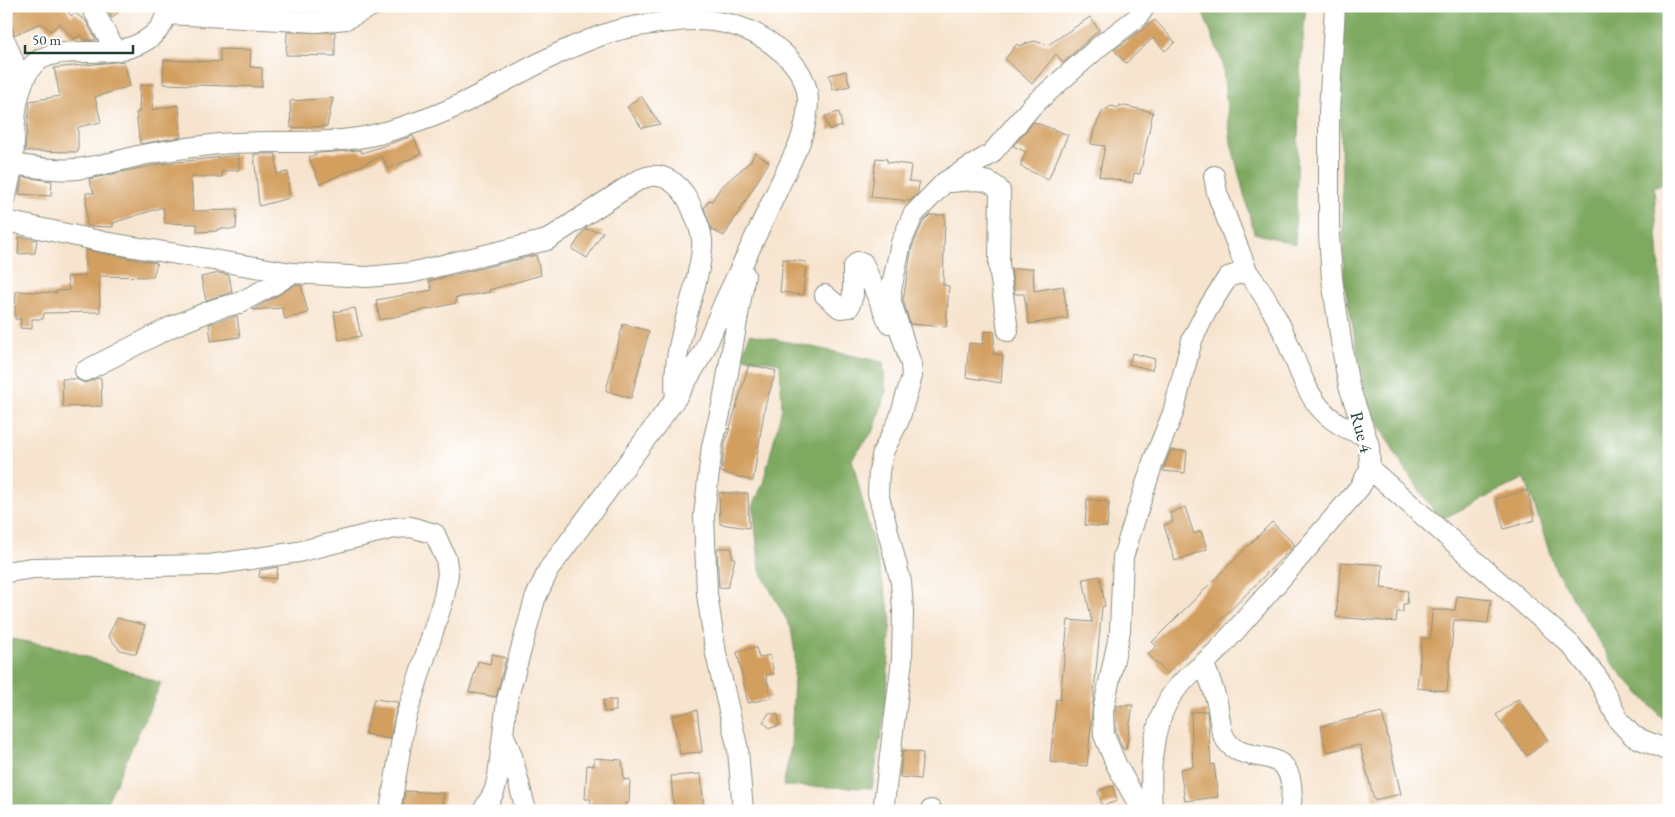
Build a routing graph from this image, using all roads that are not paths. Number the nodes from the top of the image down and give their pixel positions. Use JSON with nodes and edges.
{"nodes":[{"id":1,"x":91,"y":6,"type":"edge"},
{"id":2,"x":372,"y":6,"type":"edge"},
{"id":3,"x":1144,"y":6,"type":"edge"},
{"id":4,"x":1335,"y":6,"type":"edge"},
{"id":5,"x":167,"y":10,"type":"edge"},
{"id":6,"x":6,"y":43,"type":"edge"},
{"id":7,"x":116,"y":51,"type":"junction"},
{"id":8,"x":22,"y":83,"type":"junction"},
{"id":9,"x":12,"y":114,"type":"edge"},
{"id":10,"x":13,"y":164,"type":"junction"},
{"id":11,"x":1214,"y":176,"type":"dead end"},
{"id":12,"x":945,"y":182,"type":"junction"},
{"id":13,"x":6,"y":196,"type":"edge"},
{"id":14,"x":6,"y":221,"type":"edge"},
{"id":15,"x":751,"y":246,"type":"junction"},
{"id":16,"x":1247,"y":271,"type":"junction"},
{"id":17,"x":292,"y":273,"type":"junction"},
{"id":18,"x":825,"y":295,"type":"dead end"},
{"id":19,"x":1008,"y":331,"type":"dead end"},
{"id":20,"x":911,"y":364,"type":"junction"},
{"id":21,"x":84,"y":371,"type":"dead end"},
{"id":22,"x":676,"y":398,"type":"junction"},
{"id":23,"x":1365,"y":435,"type":"junction"},
{"id":24,"x":1370,"y":469,"type":"junction"},
{"id":25,"x":6,"y":572,"type":"edge"},
{"id":26,"x":1204,"y":664,"type":"junction"},
{"id":27,"x":502,"y":733,"type":"junction"},
{"id":28,"x":1669,"y":751,"type":"edge"},
{"id":29,"x":390,"y":811,"type":"edge"},
{"id":30,"x":483,"y":811,"type":"edge"},
{"id":31,"x":526,"y":811,"type":"edge"},
{"id":32,"x":743,"y":811,"type":"edge"},
{"id":33,"x":883,"y":811,"type":"edge"},
{"id":34,"x":1142,"y":811,"type":"edge"},
{"id":35,"x":1152,"y":811,"type":"edge"},
{"id":36,"x":1290,"y":811,"type":"edge"}],
"edges":[{"from":1,"to":7,"type":"street"},
{"from":2,"to":5,"type":"street"},
{"from":3,"to":12,"type":"street"},
{"from":4,"to":23,"type":"street","name":"Rue 4"},
{"from":5,"to":7,"type":"street"},
{"from":6,"to":8,"type":"street"},
{"from":7,"to":8,"type":"street"},
{"from":8,"to":9,"type":"street"},
{"from":9,"to":10,"type":"street"},
{"from":10,"to":13,"type":"street"},
{"from":10,"to":15,"type":"street"},
{"from":11,"to":16,"type":"street"},
{"from":12,"to":19,"type":"street"},
{"from":12,"to":20,"type":"street"},
{"from":14,"to":17,"type":"street"},
{"from":15,"to":22,"type":"street"},
{"from":15,"to":32,"type":"street"},
{"from":16,"to":23,"type":"street"},
{"from":16,"to":34,"type":"street"},
{"from":17,"to":21,"type":"street"},
{"from":17,"to":22,"type":"street"},
{"from":18,"to":20,"type":"street"},
{"from":20,"to":33,"type":"street"},
{"from":22,"to":27,"type":"street"},
{"from":23,"to":24,"type":"street","name":"Rue 4"},
{"from":24,"to":26,"type":"street","name":"Rue 4"},
{"from":24,"to":28,"type":"street"},
{"from":25,"to":29,"type":"street"},
{"from":26,"to":35,"type":"street","name":"Rue 4"},
{"from":26,"to":36,"type":"street"},
{"from":27,"to":30,"type":"street"},
{"from":27,"to":31,"type":"street"}]}
